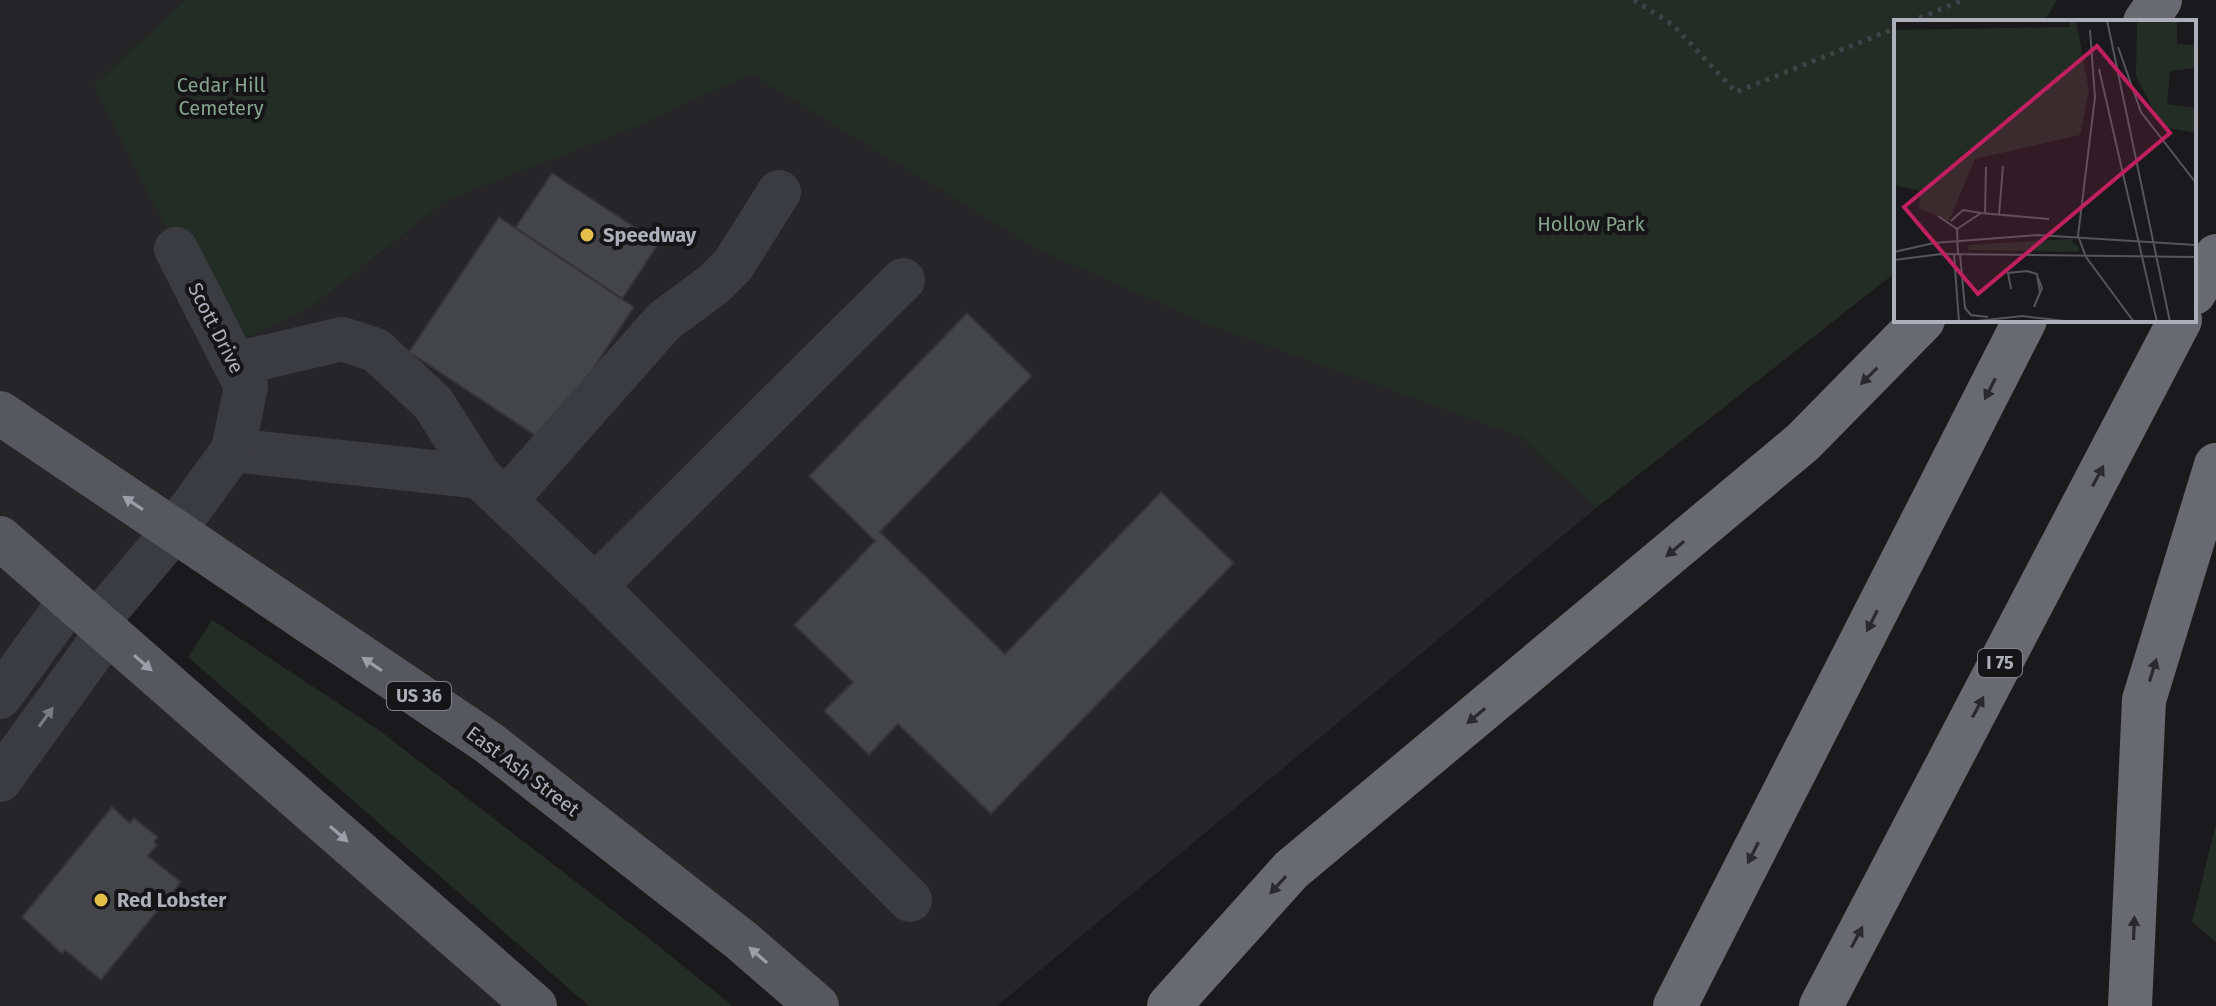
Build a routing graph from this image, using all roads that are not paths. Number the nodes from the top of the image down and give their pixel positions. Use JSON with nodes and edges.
{"nodes":[{"id":1,"x":2160,"y":0,"type":"edge"},
{"id":2,"x":2188,"y":0,"type":"edge"},
{"id":3,"x":2146,"y":20,"type":"edge"},
{"id":4,"x":2178,"y":20,"type":"edge"},
{"id":5,"x":779,"y":192,"type":"dead end"},
{"id":6,"x":176,"y":249,"type":"dead end"},
{"id":7,"x":2216,"y":256,"type":"edge"},
{"id":8,"x":903,"y":280,"type":"dead end"},
{"id":9,"x":2196,"y":290,"type":"edge"},
{"id":10,"x":1921,"y":322,"type":"edge"},
{"id":11,"x":2024,"y":322,"type":"edge"},
{"id":12,"x":2179,"y":322,"type":"edge"},
{"id":13,"x":235,"y":364,"type":"junction"},
{"id":14,"x":0,"y":413,"type":"edge"},
{"id":15,"x":233,"y":450,"type":"junction"},
{"id":16,"x":2216,"y":465,"type":"edge"},
{"id":17,"x":492,"y":489,"type":"junction"},
{"id":18,"x":174,"y":531,"type":"junction"},
{"id":19,"x":0,"y":538,"type":"edge"},
{"id":20,"x":595,"y":586,"type":"junction"},
{"id":21,"x":91,"y":618,"type":"junction"},
{"id":22,"x":0,"y":697,"type":"edge"},
{"id":23,"x":0,"y":780,"type":"edge"},
{"id":24,"x":910,"y":900,"type":"dead end"},
{"id":25,"x":535,"y":1006,"type":"edge"},
{"id":26,"x":817,"y":1006,"type":"edge"},
{"id":27,"x":1169,"y":1006,"type":"edge"},
{"id":28,"x":1675,"y":1006,"type":"edge"},
{"id":29,"x":1821,"y":1006,"type":"edge"},
{"id":30,"x":2130,"y":1006,"type":"edge"}],
"edges":[{"from":1,"to":3,"type":"highway"},
{"from":2,"to":4,"type":"highway"},
{"from":5,"to":17,"type":"street"},
{"from":6,"to":13,"type":"street","name":"Scott Drive"},
{"from":7,"to":9,"type":"highway"},
{"from":8,"to":20,"type":"street"},
{"from":10,"to":27,"type":"highway","one_way":true},
{"from":11,"to":28,"type":"highway","one_way":true},
{"from":29,"to":12,"type":"highway","number":"I 75","one_way":true},
{"from":13,"to":15,"type":"street","name":"Scott Drive"},
{"from":13,"to":17,"type":"street"},
{"from":18,"to":14,"type":"main road","name":"East Ash Street","number":"US 36","one_way":true},
{"from":15,"to":17,"type":"street"},
{"from":15,"to":18,"type":"street","name":"Scott Drive"},
{"from":30,"to":16,"type":"highway","one_way":true},
{"from":17,"to":20,"type":"street"},
{"from":18,"to":21,"type":"street"},
{"from":26,"to":18,"type":"main road","name":"East Ash Street","number":"US 36","one_way":true},
{"from":19,"to":21,"type":"main road"},
{"from":20,"to":24,"type":"street"},
{"from":21,"to":22,"type":"street"},
{"from":23,"to":21,"type":"street","one_way":true},
{"from":21,"to":25,"type":"main road","one_way":true}]}
